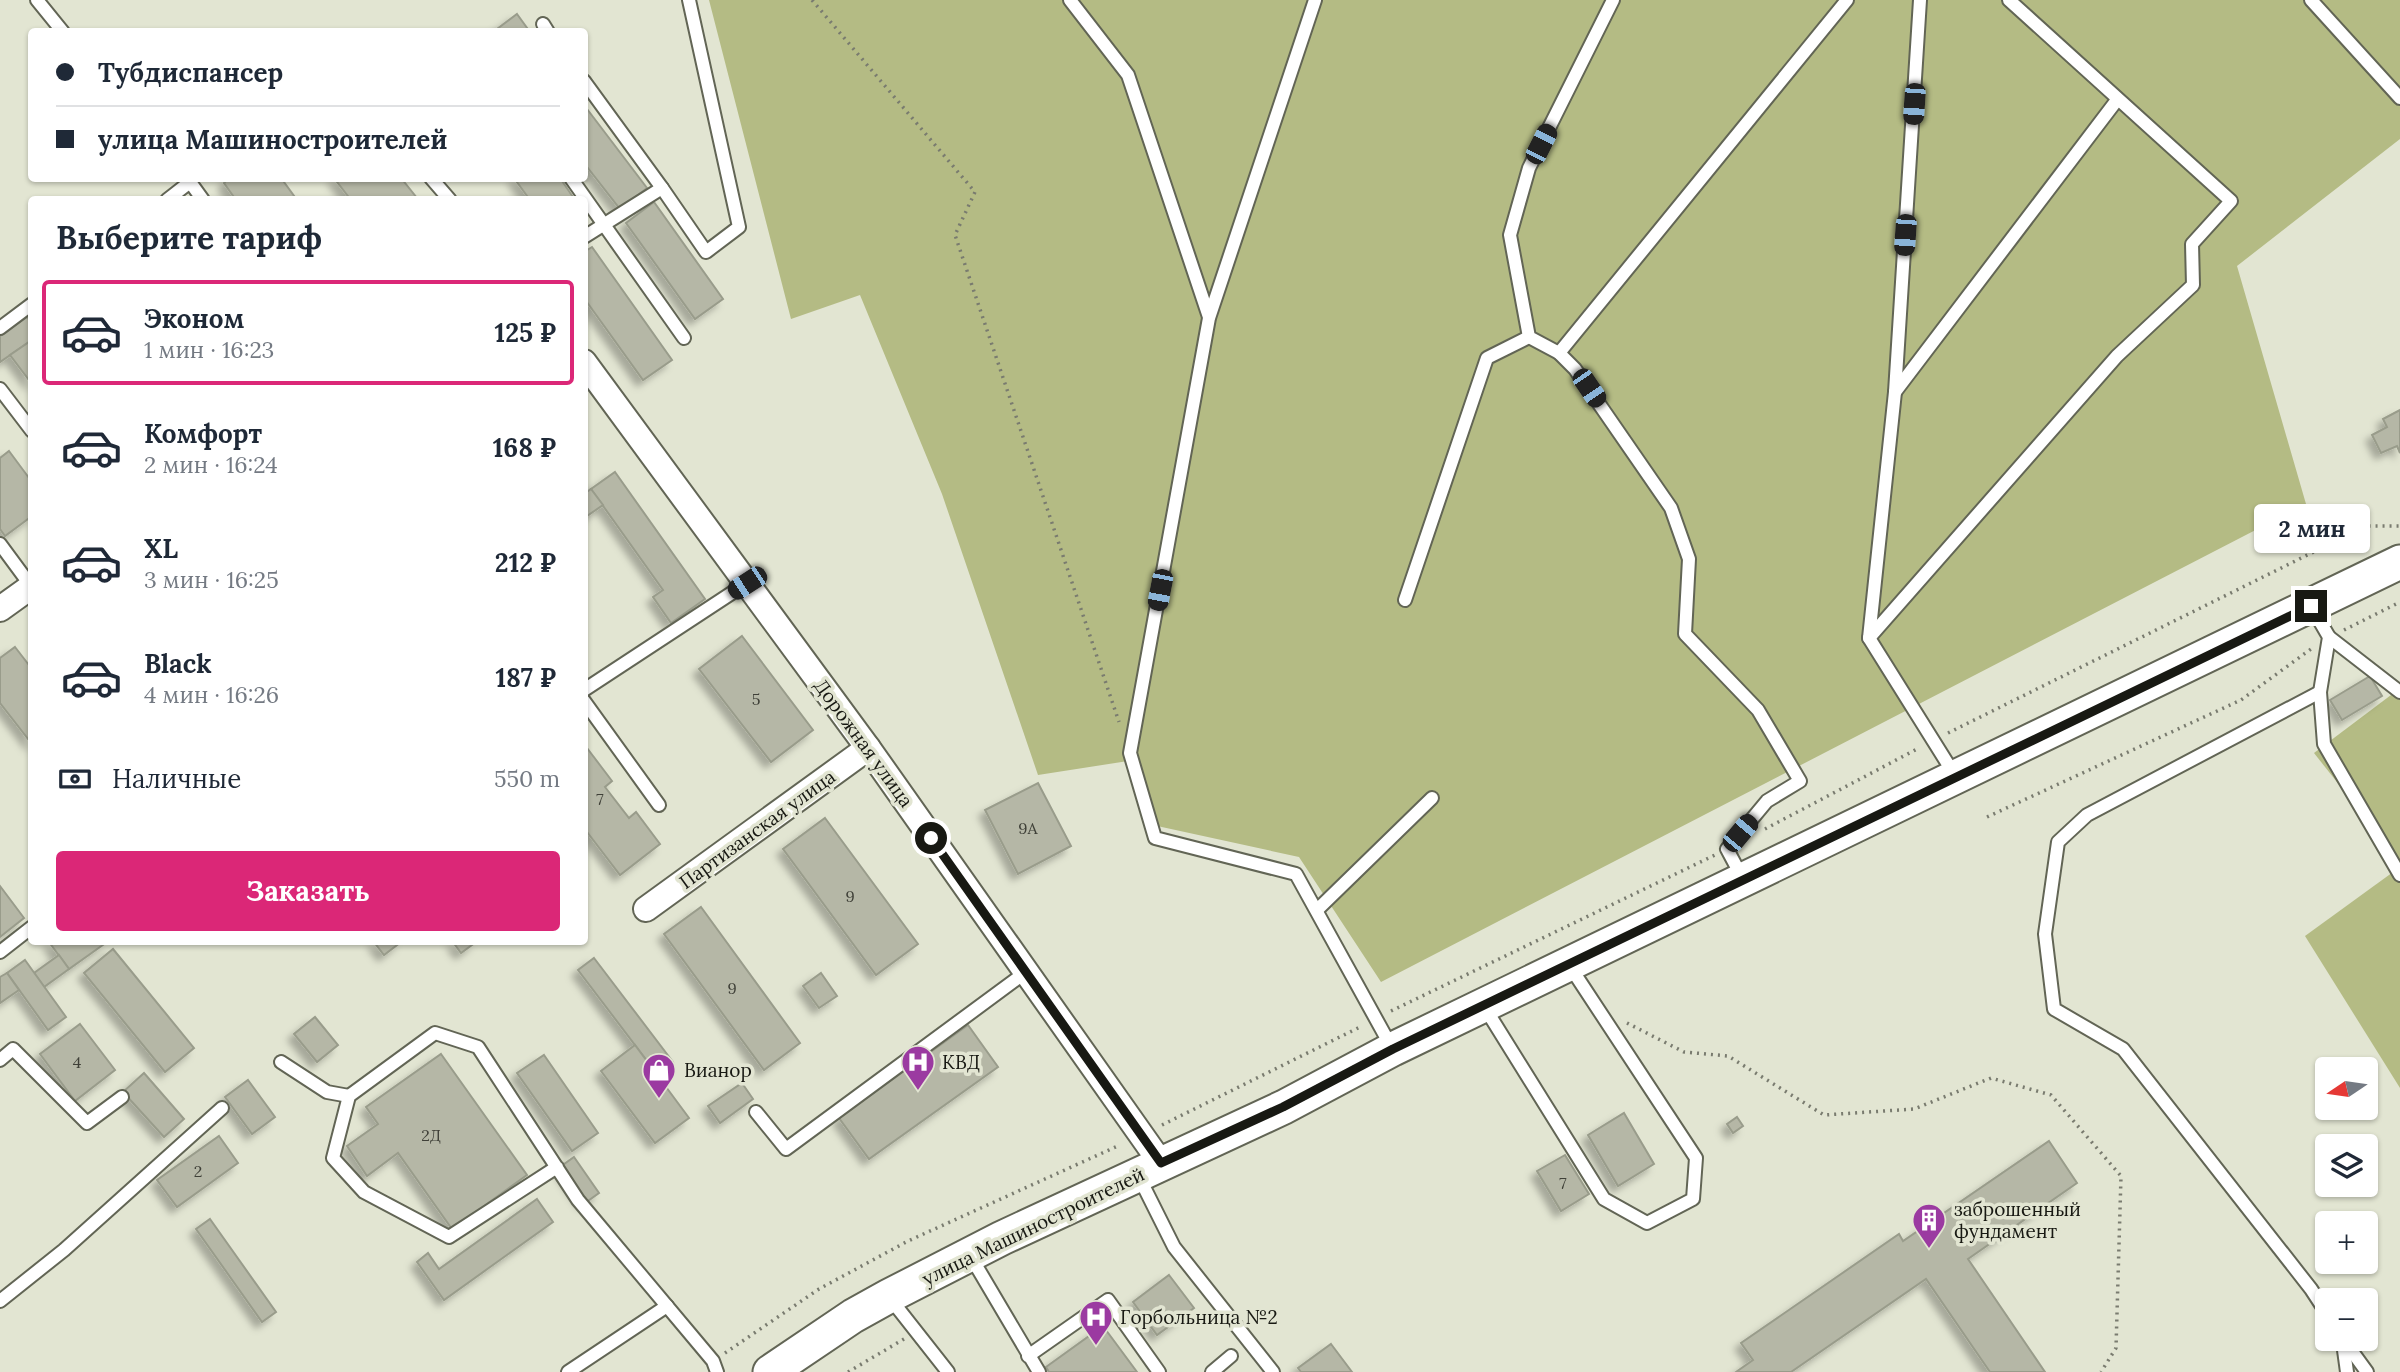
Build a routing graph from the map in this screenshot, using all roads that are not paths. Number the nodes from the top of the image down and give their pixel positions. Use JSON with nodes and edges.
{"nodes":[{"id":1,"x":37,"y":0,"type":"edge"},
{"id":2,"x":689,"y":0,"type":"edge"},
{"id":3,"x":1070,"y":0,"type":"edge"},
{"id":4,"x":1315,"y":0,"type":"edge"},
{"id":5,"x":1613,"y":0,"type":"edge"},
{"id":6,"x":1847,"y":0,"type":"edge"},
{"id":7,"x":1920,"y":0,"type":"edge"},
{"id":8,"x":2009,"y":0,"type":"edge"},
{"id":9,"x":2311,"y":0,"type":"edge"},
{"id":10,"x":60,"y":28,"type":"edge"},
{"id":11,"x":588,"y":86,"type":"edge"},
{"id":12,"x":2400,"y":98,"type":"edge"},
{"id":13,"x":2117,"y":100,"type":"junction"},
{"id":14,"x":188,"y":182,"type":"edge"},
{"id":15,"x":434,"y":182,"type":"edge"},
{"id":16,"x":662,"y":188,"type":"junction"},
{"id":17,"x":172,"y":196,"type":"edge"},
{"id":18,"x":447,"y":196,"type":"edge"},
{"id":19,"x":588,"y":202,"type":"edge"},
{"id":20,"x":604,"y":225,"type":"junction"},
{"id":21,"x":588,"y":235,"type":"edge"},
{"id":22,"x":28,"y":306,"type":"edge"},
{"id":23,"x":1209,"y":318,"type":"junction"},
{"id":24,"x":0,"y":328,"type":"edge"},
{"id":25,"x":1529,"y":337,"type":"junction"},
{"id":26,"x":684,"y":338,"type":"dead end"},
{"id":27,"x":1559,"y":353,"type":"junction"},
{"id":28,"x":588,"y":367,"type":"edge"},
{"id":29,"x":0,"y":389,"type":"edge"},
{"id":30,"x":1895,"y":392,"type":"junction"},
{"id":31,"x":28,"y":426,"type":"edge"},
{"id":32,"x":0,"y":544,"type":"edge"},
{"id":33,"x":2400,"y":562,"type":"edge"},
{"id":34,"x":28,"y":582,"type":"edge"},
{"id":35,"x":747,"y":583,"type":"junction"},
{"id":36,"x":28,"y":588,"type":"edge"},
{"id":37,"x":1405,"y":600,"type":"dead end"},
{"id":38,"x":2311,"y":606,"type":"junction"},
{"id":39,"x":0,"y":609,"type":"edge"},
{"id":40,"x":2329,"y":637,"type":"junction"},
{"id":41,"x":1869,"y":638,"type":"junction"},
{"id":42,"x":588,"y":687,"type":"edge"},
{"id":43,"x":2320,"y":692,"type":"junction"},
{"id":44,"x":2400,"y":692,"type":"edge"},
{"id":45,"x":588,"y":707,"type":"edge"},
{"id":46,"x":868,"y":748,"type":"junction"},
{"id":47,"x":1956,"y":777,"type":"junction"},
{"id":48,"x":1432,"y":798,"type":"dead end"},
{"id":49,"x":659,"y":805,"type":"dead end"},
{"id":50,"x":2400,"y":875,"type":"edge"},
{"id":51,"x":1744,"y":880,"type":"junction"},
{"id":52,"x":646,"y":909,"type":"dead end"},
{"id":53,"x":1317,"y":910,"type":"junction"},
{"id":54,"x":28,"y":930,"type":"edge"},
{"id":55,"x":0,"y":952,"type":"edge"},
{"id":56,"x":1569,"y":965,"type":"junction"},
{"id":57,"x":1026,"y":972,"type":"junction"},
{"id":58,"x":1484,"y":1005,"type":"junction"},
{"id":59,"x":1393,"y":1049,"type":"junction"},
{"id":60,"x":0,"y":1060,"type":"edge"},
{"id":61,"x":281,"y":1062,"type":"dead end"},
{"id":62,"x":349,"y":1096,"type":"junction"},
{"id":63,"x":122,"y":1097,"type":"dead end"},
{"id":64,"x":222,"y":1108,"type":"dead end"},
{"id":65,"x":756,"y":1112,"type":"dead end"},
{"id":66,"x":557,"y":1167,"type":"junction"},
{"id":67,"x":1150,"y":1169,"type":"junction"},
{"id":68,"x":970,"y":1256,"type":"junction"},
{"id":69,"x":2315,"y":1295,"type":"edge"},
{"id":70,"x":889,"y":1296,"type":"junction"},
{"id":71,"x":0,"y":1301,"type":"edge"},
{"id":72,"x":667,"y":1306,"type":"junction"},
{"id":73,"x":2344,"y":1351,"type":"edge"},
{"id":74,"x":2352,"y":1351,"type":"edge"},
{"id":75,"x":1028,"y":1356,"type":"junction"},
{"id":76,"x":1231,"y":1356,"type":"dead end"},
{"id":77,"x":715,"y":1367,"type":"edge"},
{"id":78,"x":946,"y":1371,"type":"edge"},
{"id":79,"x":568,"y":1372,"type":"edge"},
{"id":80,"x":769,"y":1372,"type":"edge"},
{"id":81,"x":1039,"y":1372,"type":"edge"},
{"id":82,"x":1159,"y":1372,"type":"edge"},
{"id":83,"x":1212,"y":1372,"type":"edge"},
{"id":84,"x":1273,"y":1372,"type":"edge"},
{"id":85,"x":2347,"y":1372,"type":"edge"},
{"id":86,"x":2367,"y":1372,"type":"edge"}],
"edges":[{"from":1,"to":10,"type":"lane"},
{"from":2,"to":16,"type":"lane"},
{"from":3,"to":23,"type":"lane"},
{"from":4,"to":23,"type":"lane"},
{"from":5,"to":25,"type":"lane"},
{"from":6,"to":27,"type":"lane"},
{"from":7,"to":30,"type":"lane"},
{"from":8,"to":13,"type":"lane"},
{"from":9,"to":12,"type":"lane"},
{"from":11,"to":16,"type":"lane"},
{"from":13,"to":30,"type":"lane"},
{"from":13,"to":41,"type":"lane"},
{"from":14,"to":17,"type":"lane"},
{"from":15,"to":18,"type":"lane"},
{"from":16,"to":20,"type":"lane"},
{"from":19,"to":20,"type":"lane"},
{"from":20,"to":21,"type":"lane"},
{"from":20,"to":26,"type":"lane"},
{"from":22,"to":24,"type":"lane"},
{"from":23,"to":53,"type":"lane"},
{"from":25,"to":27,"type":"lane"},
{"from":25,"to":37,"type":"lane"},
{"from":27,"to":51,"type":"lane"},
{"from":28,"to":35,"type":"street","name":"Дорожная улица"},
{"from":29,"to":31,"type":"lane"},
{"from":30,"to":41,"type":"lane"},
{"from":32,"to":34,"type":"lane"},
{"from":33,"to":38,"type":"street","name":"улица Машиностроителей"},
{"from":35,"to":42,"type":"lane"},
{"from":35,"to":46,"type":"street","name":"Дорожная улица"},
{"from":36,"to":39,"type":"street"},
{"from":38,"to":40,"type":"lane"},
{"from":38,"to":47,"type":"street","name":"улица Машиностроителей"},
{"from":40,"to":43,"type":"lane"},
{"from":40,"to":44,"type":"lane"},
{"from":41,"to":47,"type":"lane"},
{"from":43,"to":50,"type":"lane"},
{"from":43,"to":69,"type":"lane"},
{"from":45,"to":49,"type":"lane"},
{"from":46,"to":52,"type":"street","name":"Партизанская улица"},
{"from":46,"to":57,"type":"street","name":"Дорожная улица"},
{"from":47,"to":51,"type":"street","name":"улица Машиностроителей"},
{"from":48,"to":53,"type":"lane"},
{"from":51,"to":56,"type":"street","name":"улица Машиностроителей"},
{"from":53,"to":59,"type":"lane"},
{"from":54,"to":55,"type":"lane"},
{"from":56,"to":58,"type":"street","name":"улица Машиностроителей"},
{"from":56,"to":58,"type":"lane"},
{"from":57,"to":65,"type":"lane"},
{"from":57,"to":67,"type":"street","name":"Дорожная улица"},
{"from":58,"to":59,"type":"street","name":"улица Машиностроителей"},
{"from":59,"to":67,"type":"street","name":"улица Машиностроителей"},
{"from":60,"to":63,"type":"lane"},
{"from":61,"to":62,"type":"lane"},
{"from":62,"to":66,"type":"lane"},
{"from":62,"to":66,"type":"lane"},
{"from":64,"to":71,"type":"lane"},
{"from":66,"to":72,"type":"lane"},
{"from":67,"to":68,"type":"street","name":"улица Машиностроителей"},
{"from":67,"to":84,"type":"lane"},
{"from":68,"to":70,"type":"street","name":"улица Машиностроителей"},
{"from":68,"to":75,"type":"lane"},
{"from":70,"to":78,"type":"lane"},
{"from":70,"to":80,"type":"street","name":"улица Машиностроителей"},
{"from":72,"to":77,"type":"lane"},
{"from":72,"to":79,"type":"lane"},
{"from":73,"to":85,"type":"lane"},
{"from":74,"to":86,"type":"lane"},
{"from":75,"to":81,"type":"lane"},
{"from":75,"to":82,"type":"lane"},
{"from":76,"to":83,"type":"lane"}]}
